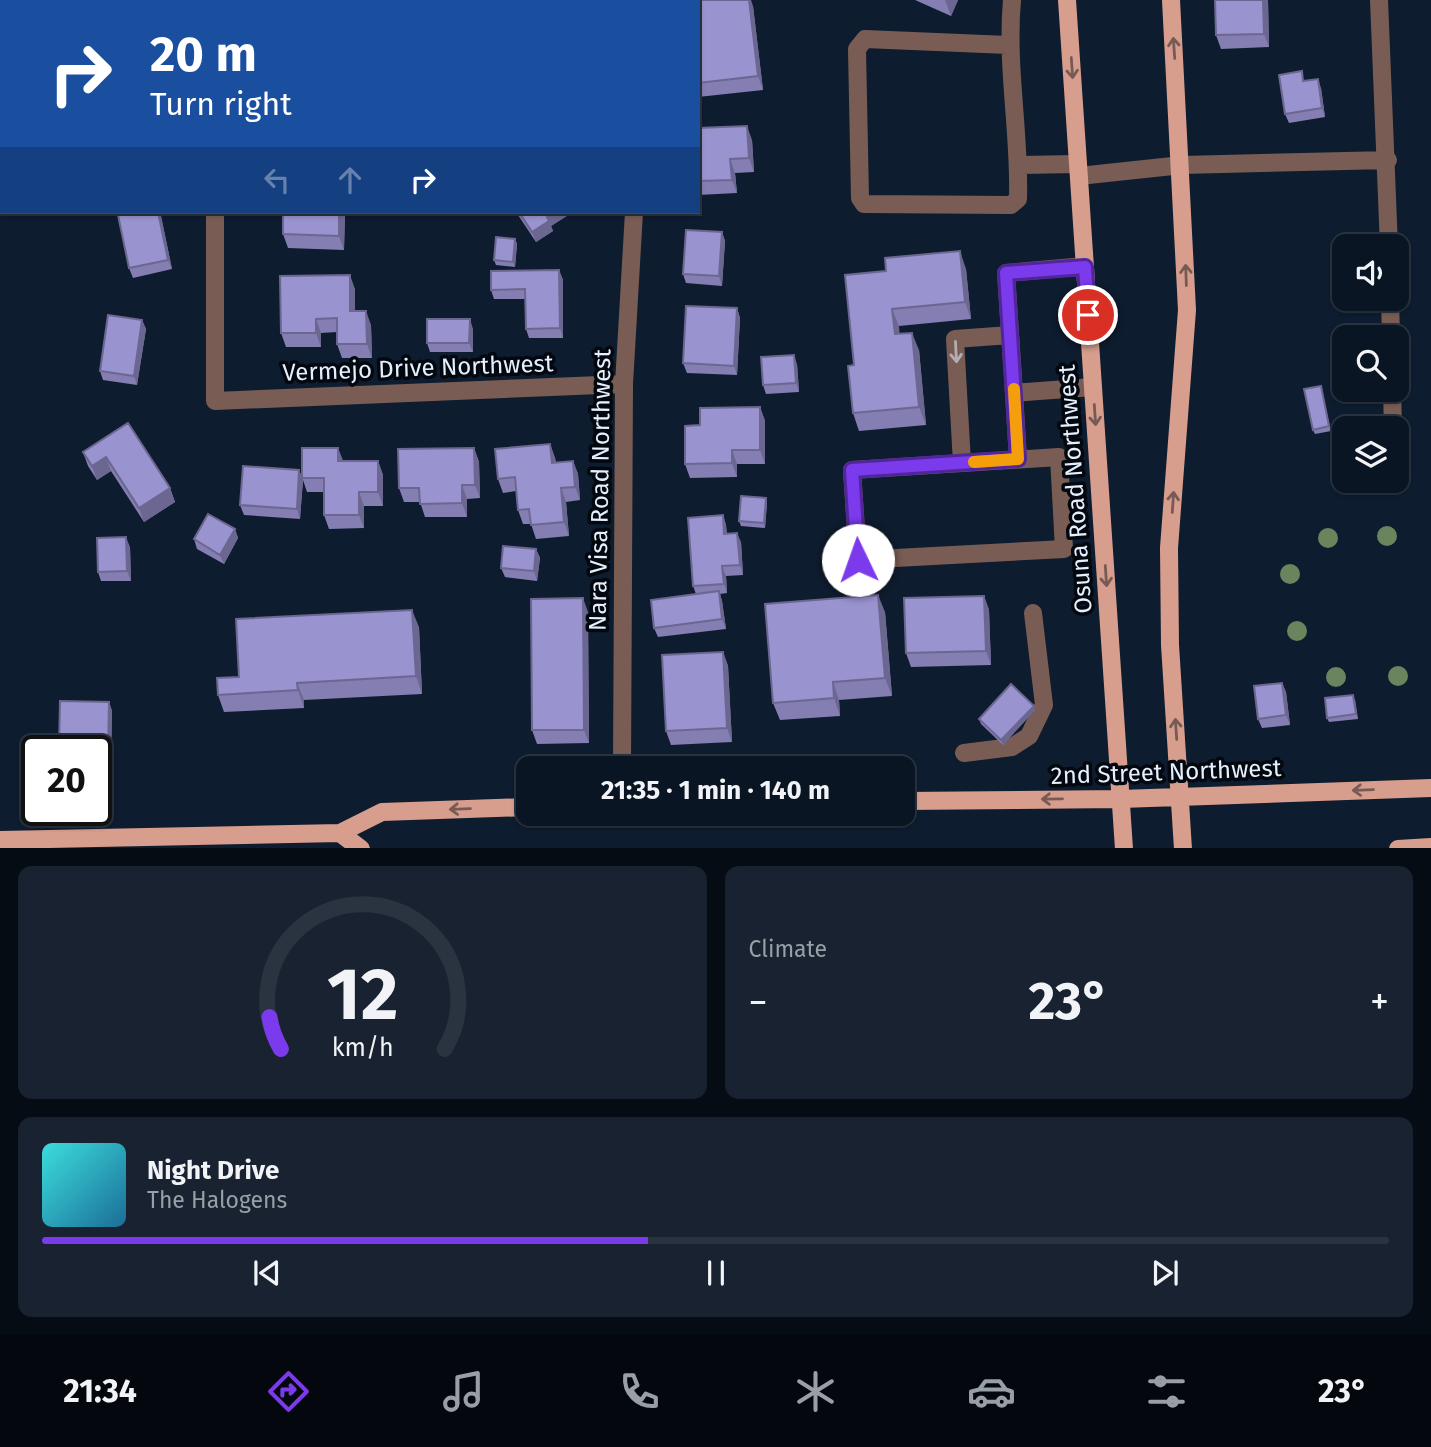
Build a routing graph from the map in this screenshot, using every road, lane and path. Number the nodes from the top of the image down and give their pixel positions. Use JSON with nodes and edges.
{"nodes":[{"id":1,"x":1012,"y":0,"type":"edge"},
{"id":2,"x":1067,"y":0,"type":"edge"},
{"id":3,"x":1171,"y":0,"type":"edge"},
{"id":4,"x":1379,"y":0,"type":"edge"},
{"id":5,"x":1008,"y":45,"type":"junction"},
{"id":6,"x":1388,"y":160,"type":"junction"},
{"id":7,"x":1019,"y":165,"type":"junction"},
{"id":8,"x":1182,"y":165,"type":"junction"},
{"id":9,"x":1079,"y":170,"type":"junction"},
{"id":10,"x":215,"y":214,"type":"edge"},
{"id":11,"x":634,"y":214,"type":"edge"},
{"id":12,"x":1389,"y":234,"type":"edge"},
{"id":13,"x":1085,"y":267,"type":"junction"},
{"id":14,"x":1010,"y":335,"type":"junction"},
{"id":15,"x":624,"y":384,"type":"junction"},
{"id":16,"x":1093,"y":387,"type":"junction"},
{"id":17,"x":1014,"y":393,"type":"junction"},
{"id":18,"x":1018,"y":459,"type":"junction"},
{"id":19,"x":962,"y":463,"type":"junction"},
{"id":20,"x":1033,"y":612,"type":"dead end"},
{"id":21,"x":964,"y":753,"type":"dead end"},
{"id":22,"x":622,"y":756,"type":"edge"},
{"id":23,"x":1431,"y":788,"type":"edge"},
{"id":24,"x":1180,"y":797,"type":"junction"},
{"id":25,"x":1121,"y":799,"type":"junction"},
{"id":26,"x":915,"y":801,"type":"edge"},
{"id":27,"x":516,"y":807,"type":"edge"},
{"id":28,"x":340,"y":833,"type":"junction"},
{"id":29,"x":0,"y":840,"type":"edge"},
{"id":30,"x":360,"y":848,"type":"edge"},
{"id":31,"x":1124,"y":848,"type":"edge"},
{"id":32,"x":1183,"y":848,"type":"edge"}],
"edges":[{"from":1,"to":5,"type":"street"},
{"from":2,"to":9,"type":"main road","name":"Osuna Road Northwest","one_way":true},
{"from":8,"to":3,"type":"main road","one_way":true},
{"from":4,"to":6,"type":"street"},
{"from":5,"to":7,"type":"street"},
{"from":5,"to":7,"type":"street"},
{"from":6,"to":8,"type":"street"},
{"from":6,"to":12,"type":"street"},
{"from":7,"to":9,"type":"street"},
{"from":8,"to":9,"type":"street"},
{"from":24,"to":8,"type":"main road","one_way":true},
{"from":9,"to":13,"type":"main road","name":"Osuna Road Northwest"},
{"from":10,"to":15,"type":"street","name":"Vermejo Drive Northwest"},
{"from":11,"to":15,"type":"street","name":"Nara Visa Road Northwest"},
{"from":13,"to":14,"type":"street"},
{"from":13,"to":16,"type":"main road","name":"Osuna Road Northwest"},
{"from":14,"to":17,"type":"street"},
{"from":14,"to":19,"type":"street","one_way":true},
{"from":15,"to":22,"type":"street","name":"Nara Visa Road Northwest"},
{"from":16,"to":17,"type":"street"},
{"from":16,"to":25,"type":"main road","name":"Osuna Road Northwest","one_way":true},
{"from":17,"to":18,"type":"street"},
{"from":18,"to":19,"type":"street"},
{"from":18,"to":19,"type":"street"},
{"from":20,"to":21,"type":"street"},
{"from":23,"to":24,"type":"main road","name":"2nd Street Northwest","one_way":true},
{"from":24,"to":25,"type":"main road","name":"2nd Street Northwest"},
{"from":24,"to":32,"type":"main road"},
{"from":25,"to":26,"type":"main road","name":"2nd Street Northwest","one_way":true},
{"from":25,"to":31,"type":"main road","name":"Osuna Road Northwest"},
{"from":27,"to":28,"type":"main road","one_way":true},
{"from":28,"to":29,"type":"main road"},
{"from":28,"to":30,"type":"main road"}]}
